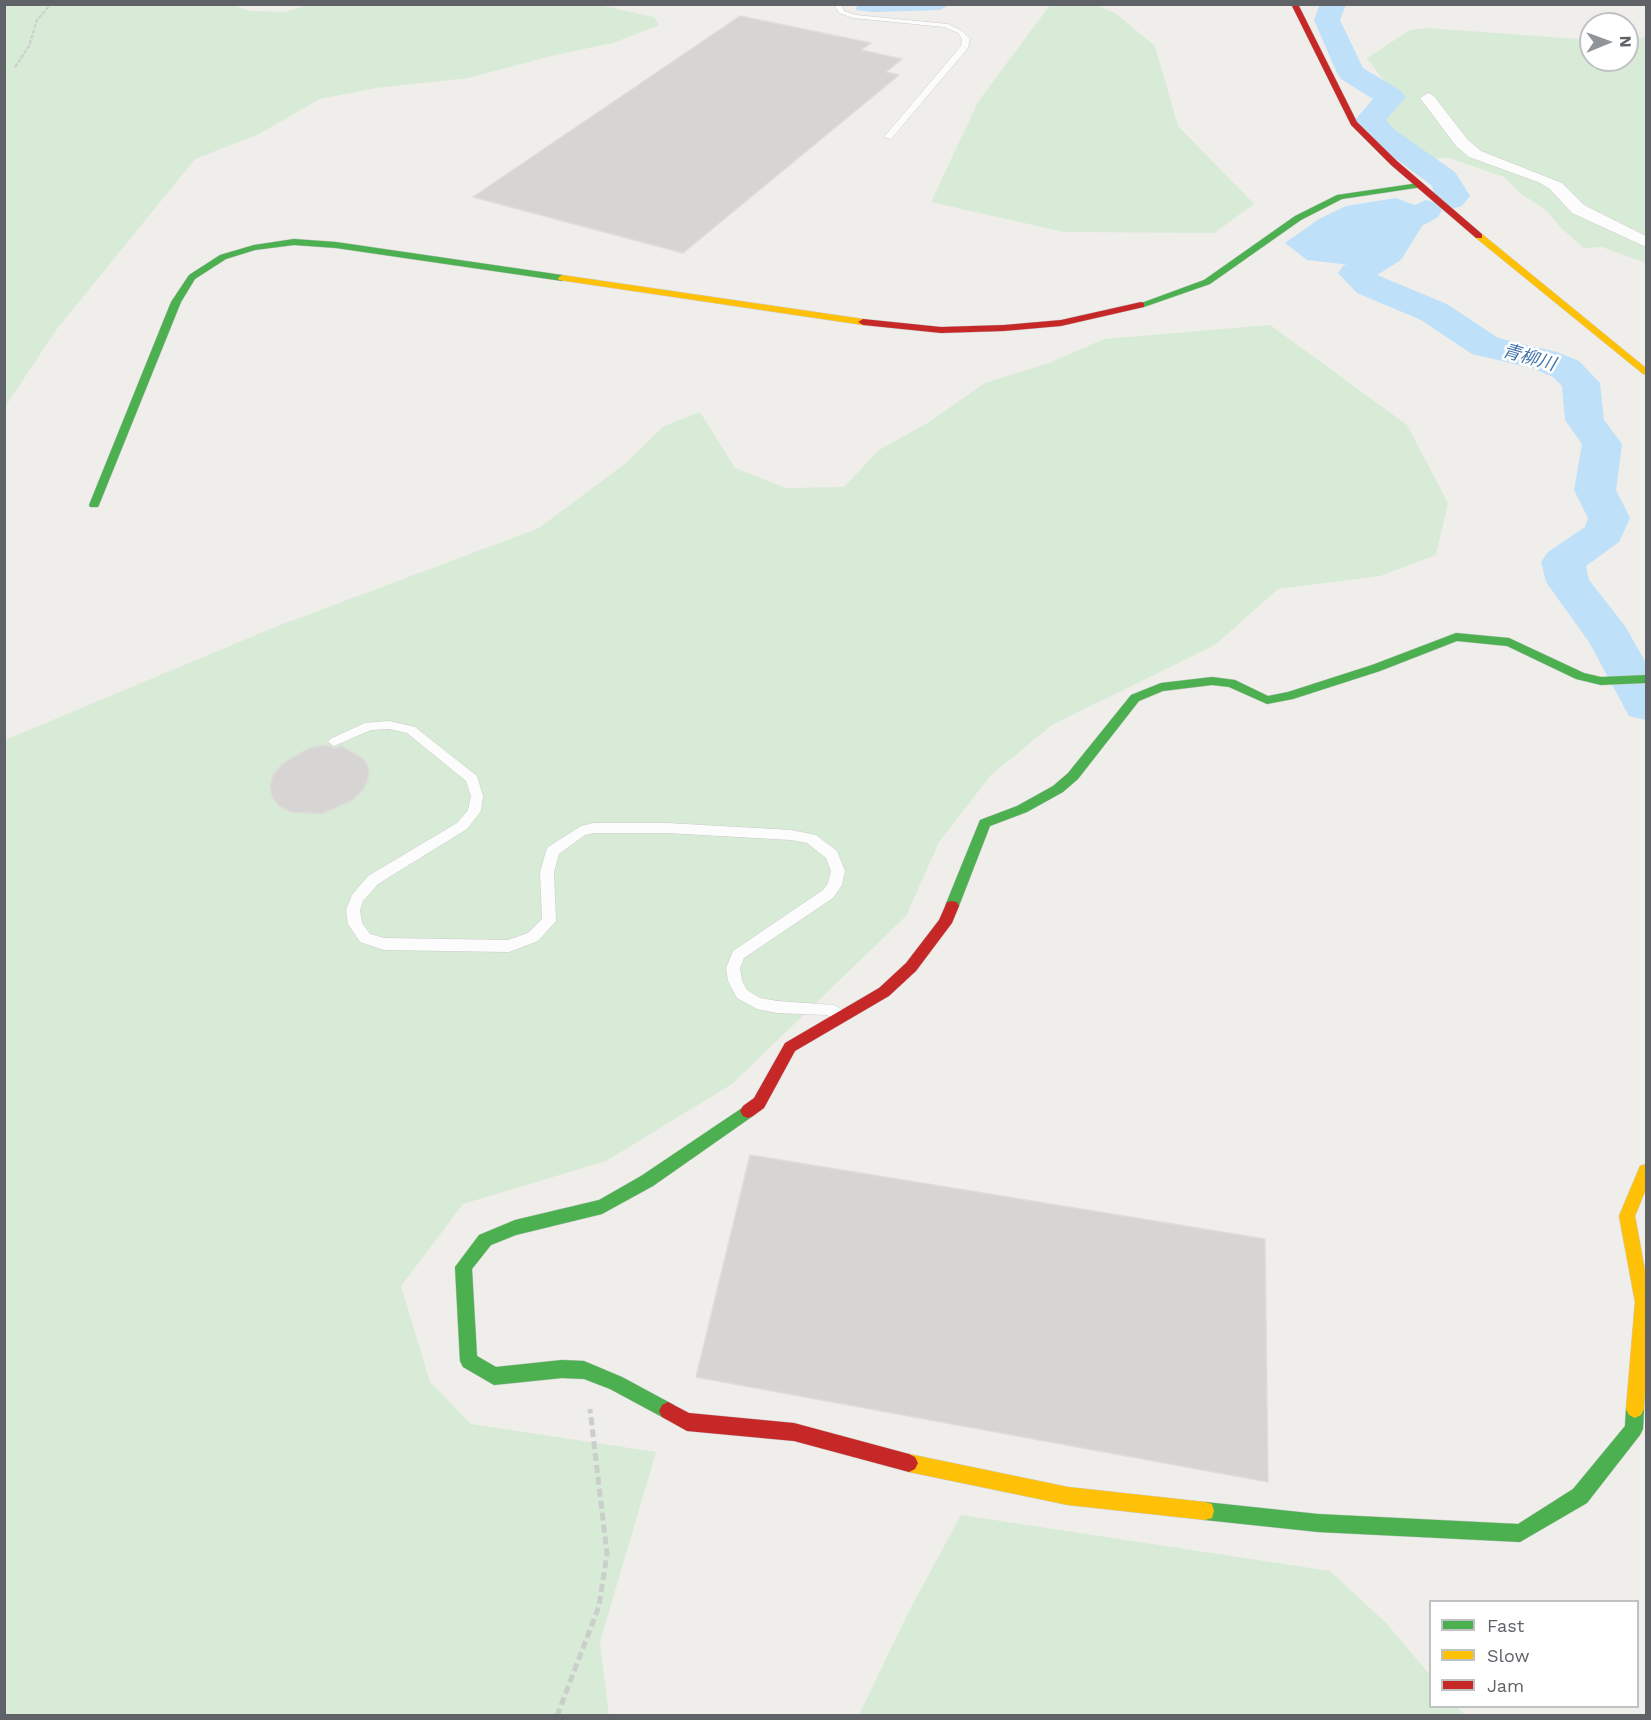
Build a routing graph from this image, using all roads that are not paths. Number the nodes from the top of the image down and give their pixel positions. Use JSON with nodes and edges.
{"nodes":[{"id":1,"x":837,"y":4,"type":"edge"},
{"id":2,"x":1294,"y":4,"type":"edge"},
{"id":3,"x":1428,"y":98,"type":"dead end"},
{"id":4,"x":888,"y":137,"type":"dead end"},
{"id":5,"x":1419,"y":185,"type":"junction"},
{"id":6,"x":1647,"y":242,"type":"edge"},
{"id":7,"x":1647,"y":372,"type":"edge"},
{"id":8,"x":94,"y":505,"type":"dead end"},
{"id":9,"x":1647,"y":679,"type":"edge"},
{"id":10,"x":334,"y":742,"type":"dead end"},
{"id":11,"x":841,"y":1017,"type":"junction"},
{"id":12,"x":1647,"y":1171,"type":"edge"}],
"edges":[{"from":1,"to":4,"type":"lane"},
{"from":2,"to":5,"type":"street"},
{"from":3,"to":6,"type":"street"},
{"from":5,"to":7,"type":"street"},
{"from":5,"to":8,"type":"street"},
{"from":9,"to":11,"type":"street"},
{"from":10,"to":11,"type":"lane"},
{"from":11,"to":12,"type":"street"}]}
